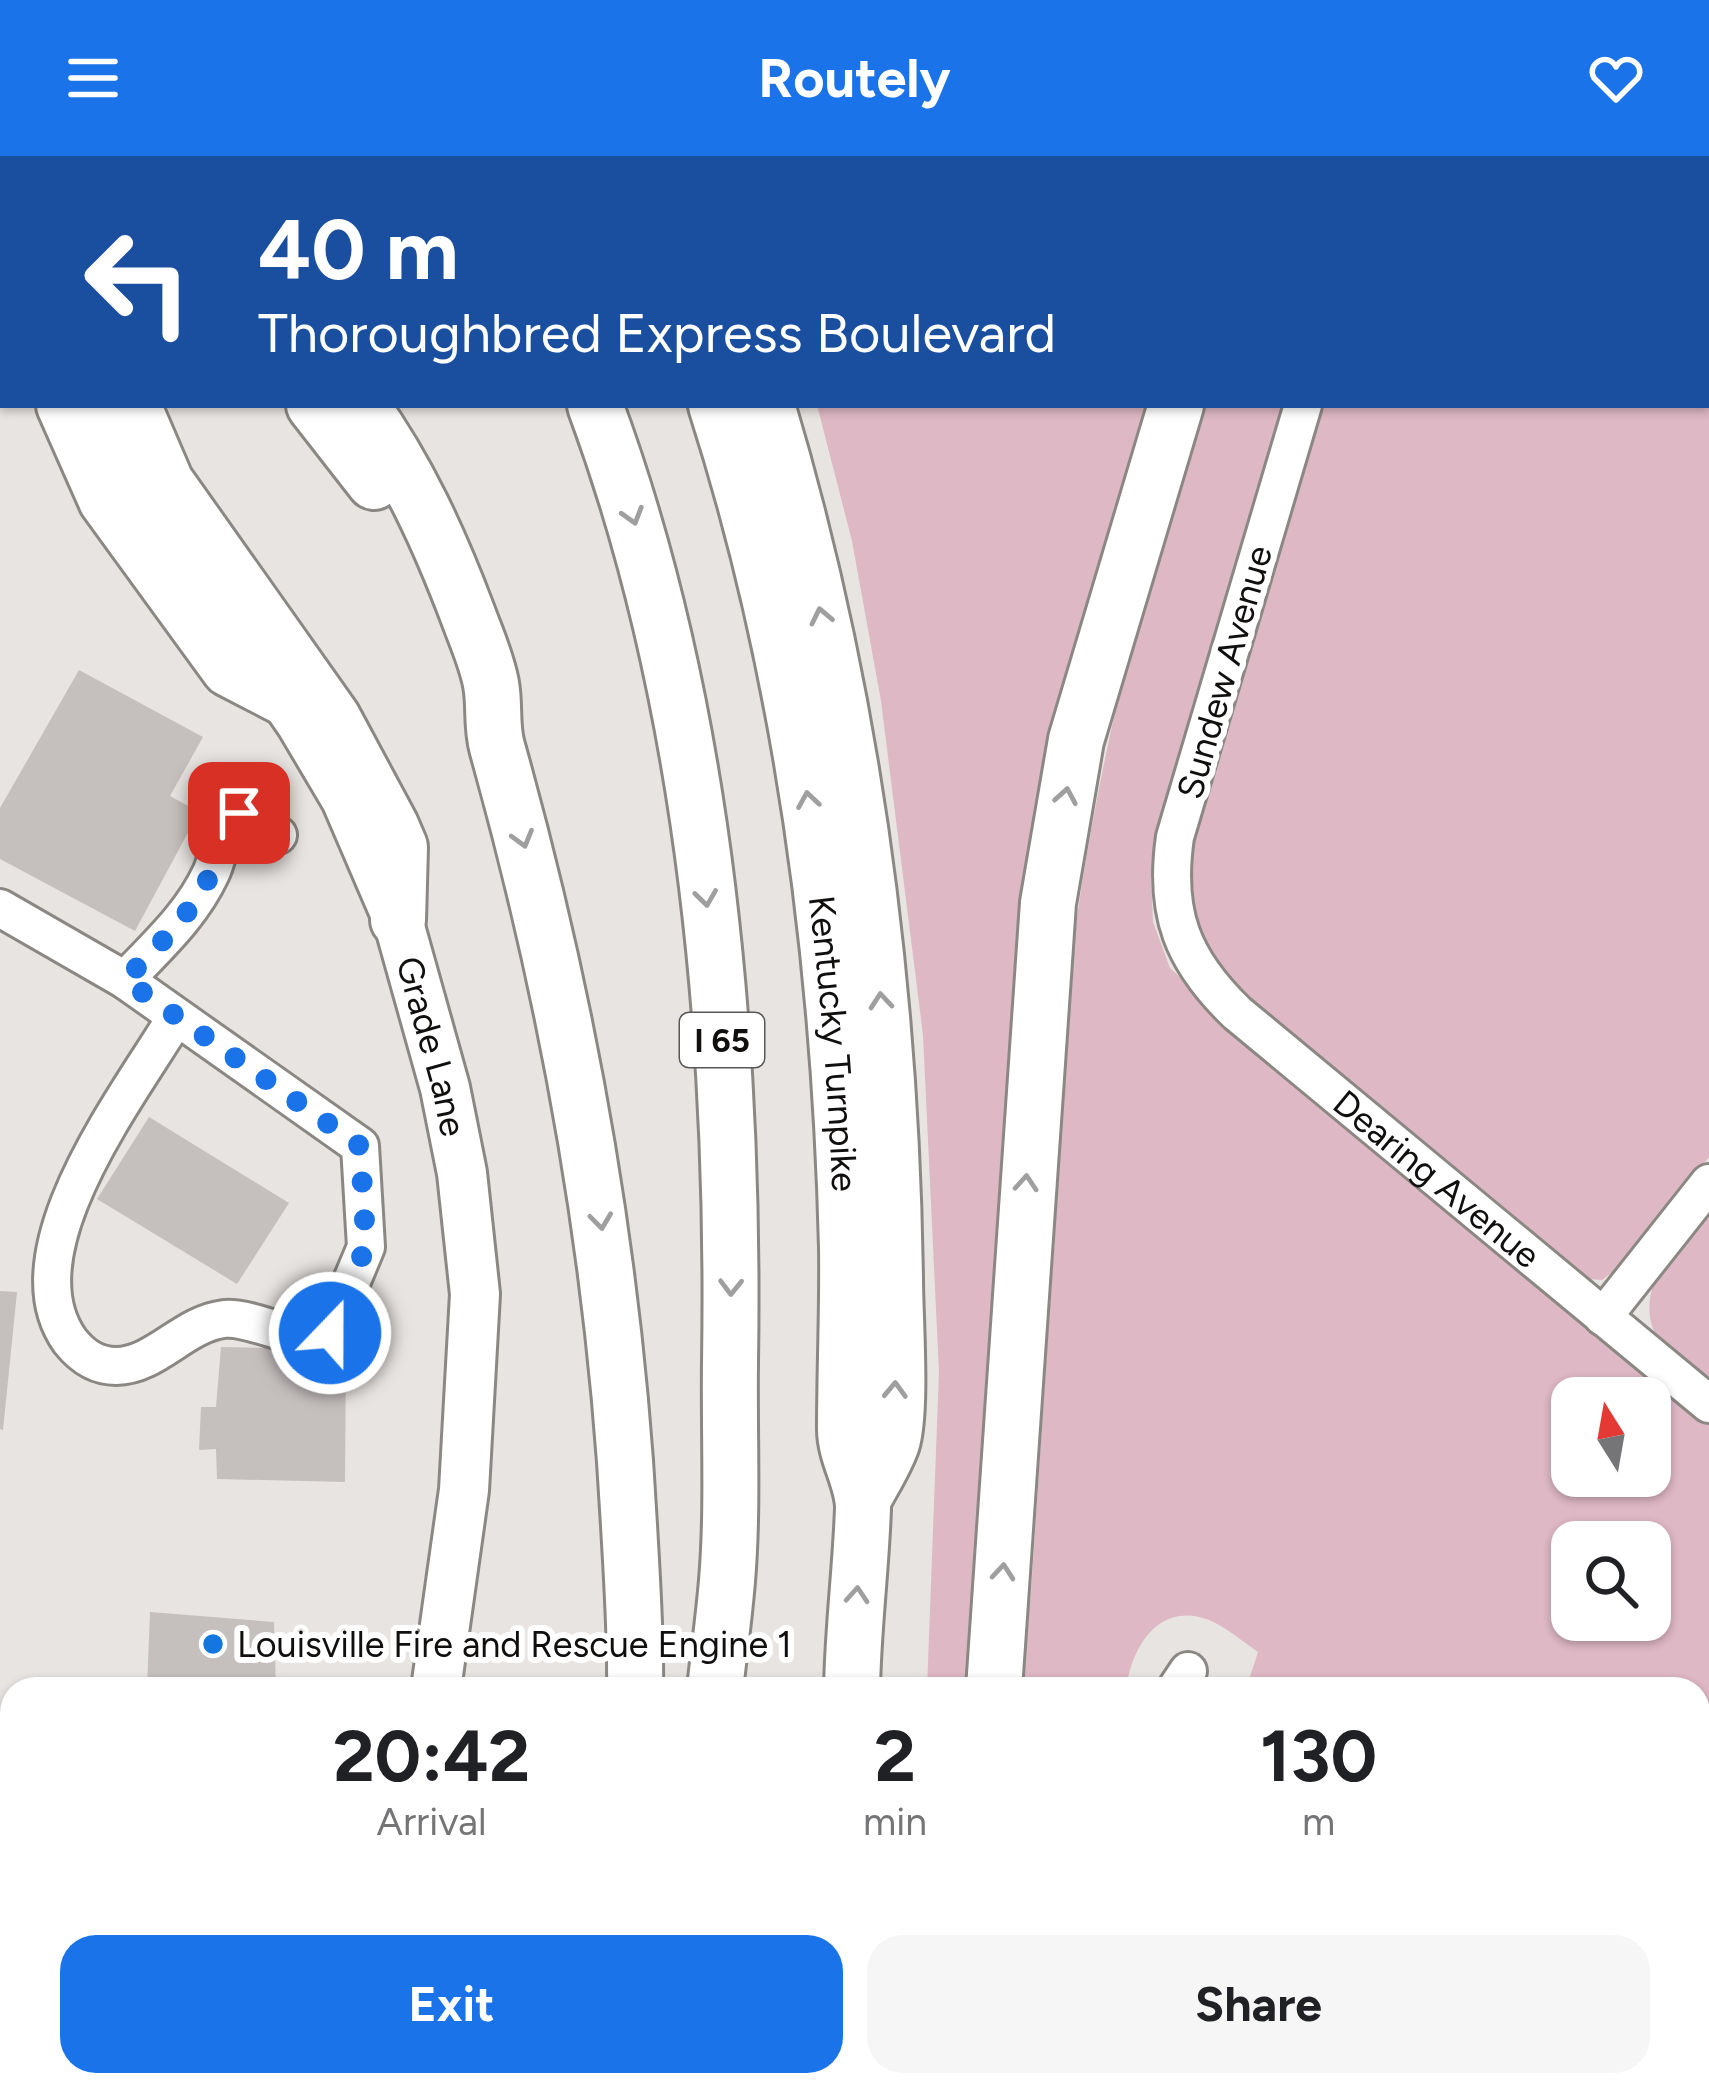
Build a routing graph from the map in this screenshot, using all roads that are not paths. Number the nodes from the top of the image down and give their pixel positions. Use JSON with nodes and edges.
{"nodes":[{"id":1,"x":65,"y":408,"type":"edge"},
{"id":2,"x":107,"y":408,"type":"edge"},
{"id":3,"x":134,"y":408,"type":"edge"},
{"id":4,"x":316,"y":408,"type":"edge"},
{"id":5,"x":364,"y":408,"type":"edge"},
{"id":6,"x":596,"y":408,"type":"edge"},
{"id":7,"x":717,"y":408,"type":"edge"},
{"id":8,"x":768,"y":408,"type":"edge"},
{"id":9,"x":1175,"y":408,"type":"edge"},
{"id":10,"x":1302,"y":408,"type":"edge"},
{"id":11,"x":283,"y":697,"type":"junction"},
{"id":12,"x":491,"y":726,"type":"junction"},
{"id":13,"x":278,"y":835,"type":"dead end"},
{"id":14,"x":0,"y":908,"type":"edge"},
{"id":15,"x":398,"y":920,"type":"junction"},
{"id":16,"x":1183,"y":941,"type":"joint"},
{"id":17,"x":125,"y":980,"type":"junction"},
{"id":18,"x":176,"y":1017,"type":"junction"},
{"id":19,"x":1709,"y":1183,"type":"edge"},
{"id":20,"x":1603,"y":1317,"type":"junction"},
{"id":21,"x":1709,"y":1404,"type":"edge"},
{"id":22,"x":863,"y":1500,"type":"junction"},
{"id":23,"x":438,"y":1677,"type":"edge"},
{"id":24,"x":634,"y":1677,"type":"edge"},
{"id":25,"x":716,"y":1677,"type":"edge"},
{"id":26,"x":853,"y":1677,"type":"edge"},
{"id":27,"x":995,"y":1677,"type":"edge"}],
"edges":[{"from":1,"to":11,"type":"highway"},
{"from":2,"to":11,"type":"main road","name":"Grade Lane"},
{"from":3,"to":15,"type":"highway"},
{"from":4,"to":12,"type":"highway"},
{"from":5,"to":12,"type":"highway"},
{"from":6,"to":25,"type":"highway","number":"I 65","one_way":true},
{"from":22,"to":7,"type":"highway","name":"Kentucky Turnpike","one_way":true},
{"from":22,"to":8,"type":"highway","one_way":true},
{"from":27,"to":9,"type":"highway","one_way":true},
{"from":10,"to":16,"type":"street","name":"Sundew Avenue"},
{"from":11,"to":15,"type":"main road","name":"Grade Lane"},
{"from":12,"to":24,"type":"highway","one_way":true},
{"from":13,"to":17,"type":"street"},
{"from":14,"to":17,"type":"street"},
{"from":15,"to":23,"type":"main road","name":"Grade Lane"},
{"from":16,"to":20,"type":"street","name":"Dearing Avenue"},
{"from":17,"to":18,"type":"street"},
{"from":18,"to":18,"type":"street"},
{"from":19,"to":20,"type":"street"},
{"from":20,"to":21,"type":"street","name":"Dearing Avenue"},
{"from":26,"to":22,"type":"highway","name":"Kentucky Turnpike","one_way":true}]}
